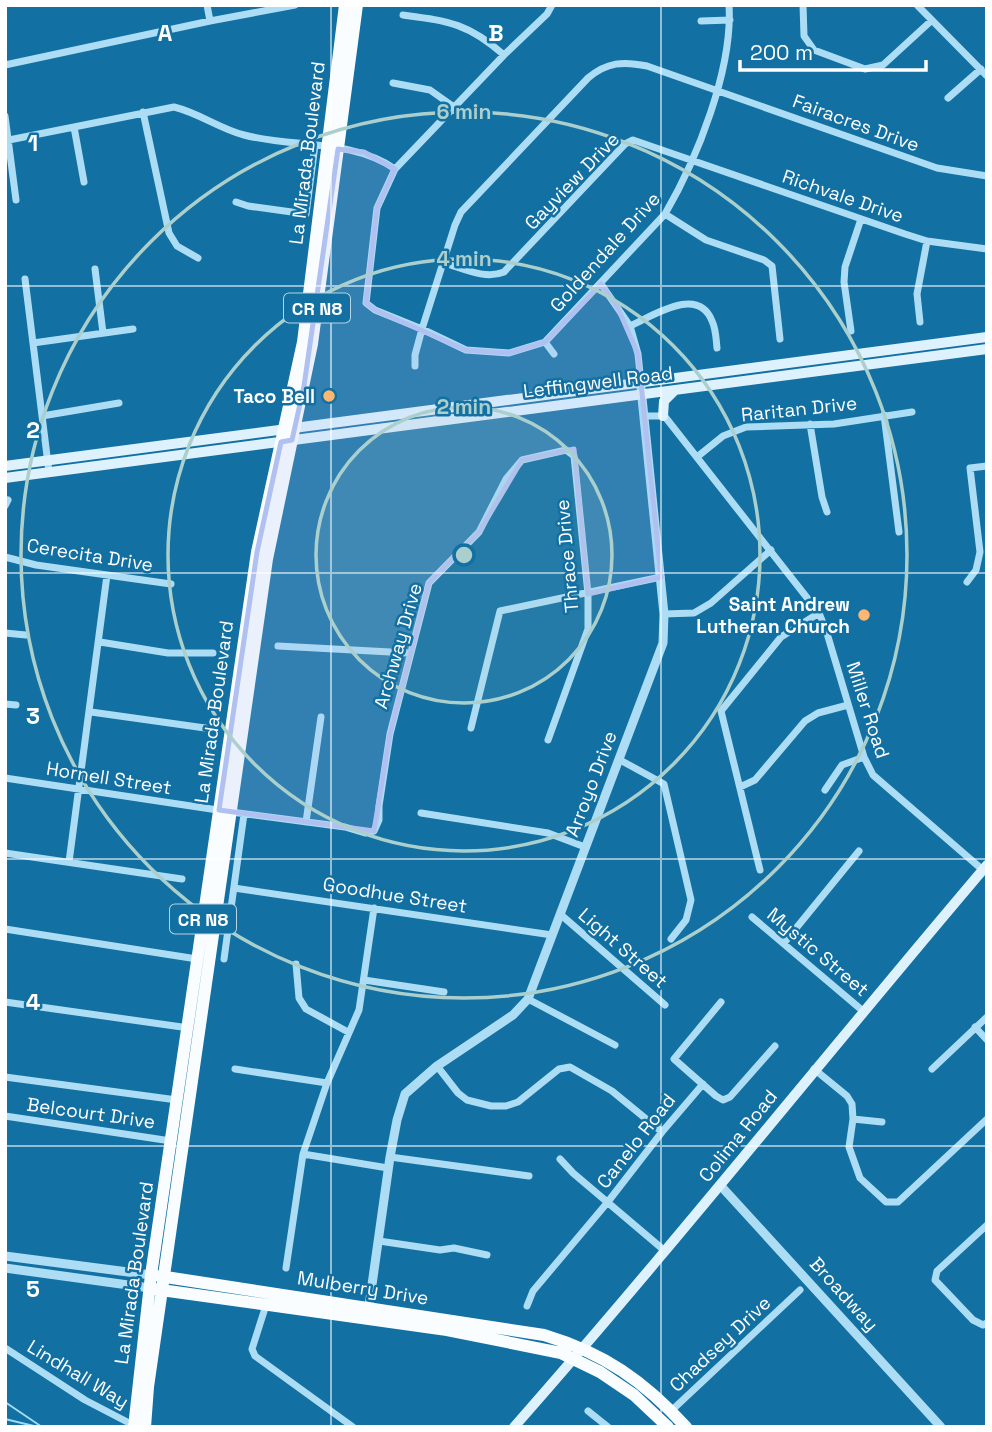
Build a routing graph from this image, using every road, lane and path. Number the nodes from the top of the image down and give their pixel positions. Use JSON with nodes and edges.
{"nodes":[{"id":1,"x":207,"y":5,"type":"edge"},
{"id":2,"x":295,"y":5,"type":"edge"},
{"id":3,"x":345,"y":5,"type":"edge"},
{"id":4,"x":357,"y":5,"type":"edge"},
{"id":5,"x":552,"y":5,"type":"edge"},
{"id":6,"x":729,"y":5,"type":"edge"},
{"id":7,"x":803,"y":5,"type":"edge"},
{"id":8,"x":916,"y":5,"type":"edge"},
{"id":9,"x":402,"y":15,"type":"dead end"},
{"id":10,"x":730,"y":20,"type":"junction"},
{"id":11,"x":931,"y":20,"type":"junction"},
{"id":12,"x":210,"y":21,"type":"junction"},
{"id":13,"x":701,"y":21,"type":"dead end"},
{"id":14,"x":504,"y":55,"type":"junction"},
{"id":15,"x":5,"y":65,"type":"edge"},
{"id":16,"x":981,"y":69,"type":"junction"},
{"id":17,"x":987,"y":76,"type":"edge"},
{"id":18,"x":393,"y":83,"type":"dead end"},
{"id":19,"x":718,"y":90,"type":"junction"},
{"id":20,"x":948,"y":98,"type":"dead end"},
{"id":21,"x":454,"y":107,"type":"junction"},
{"id":22,"x":143,"y":112,"type":"junction"},
{"id":23,"x":5,"y":116,"type":"edge"},
{"id":24,"x":74,"y":127,"type":"junction"},
{"id":25,"x":9,"y":140,"type":"junction"},
{"id":26,"x":326,"y":147,"type":"junction"},
{"id":27,"x":692,"y":159,"type":"junction"},
{"id":28,"x":395,"y":169,"type":"junction"},
{"id":29,"x":987,"y":176,"type":"edge"},
{"id":30,"x":84,"y":182,"type":"dead end"},
{"id":31,"x":16,"y":200,"type":"dead end"},
{"id":32,"x":236,"y":202,"type":"dead end"},
{"id":33,"x":665,"y":214,"type":"junction"},
{"id":34,"x":861,"y":219,"type":"junction"},
{"id":35,"x":927,"y":241,"type":"junction"},
{"id":36,"x":987,"y":249,"type":"edge"},
{"id":37,"x":198,"y":258,"type":"dead end"},
{"id":38,"x":444,"y":263,"type":"junction"},
{"id":39,"x":96,"y":269,"type":"dead end"},
{"id":40,"x":25,"y":279,"type":"dead end"},
{"id":41,"x":601,"y":284,"type":"junction"},
{"id":42,"x":919,"y":323,"type":"dead end"},
{"id":43,"x":630,"y":327,"type":"junction"},
{"id":44,"x":133,"y":329,"type":"dead end"},
{"id":45,"x":422,"y":329,"type":"junction"},
{"id":46,"x":851,"y":331,"type":"dead end"},
{"id":47,"x":103,"y":333,"type":"junction"},
{"id":48,"x":987,"y":337,"type":"edge"},
{"id":49,"x":780,"y":339,"type":"dead end"},
{"id":50,"x":545,"y":342,"type":"junction"},
{"id":51,"x":33,"y":343,"type":"junction"},
{"id":52,"x":717,"y":348,"type":"dead end"},
{"id":53,"x":987,"y":349,"type":"edge"},
{"id":54,"x":554,"y":354,"type":"dead end"},
{"id":55,"x":415,"y":366,"type":"dead end"},
{"id":56,"x":642,"y":388,"type":"junction"},
{"id":57,"x":676,"y":390,"type":"junction"},
{"id":58,"x":119,"y":403,"type":"dead end"},
{"id":59,"x":912,"y":412,"type":"dead end"},
{"id":60,"x":663,"y":415,"type":"junction"},
{"id":61,"x":884,"y":415,"type":"junction"},
{"id":62,"x":42,"y":416,"type":"junction"},
{"id":63,"x":646,"y":416,"type":"junction"},
{"id":64,"x":810,"y":424,"type":"junction"},
{"id":65,"x":288,"y":435,"type":"junction"},
{"id":66,"x":566,"y":450,"type":"joint"},
{"id":67,"x":697,"y":457,"type":"junction"},
{"id":68,"x":47,"y":460,"type":"junction"},
{"id":69,"x":5,"y":466,"type":"edge"},
{"id":70,"x":987,"y":466,"type":"edge"},
{"id":71,"x":48,"y":472,"type":"junction"},
{"id":72,"x":5,"y":478,"type":"edge"},
{"id":73,"x":827,"y":512,"type":"dead end"},
{"id":74,"x":899,"y":532,"type":"dead end"},
{"id":75,"x":771,"y":550,"type":"junction"},
{"id":76,"x":5,"y":557,"type":"edge"},
{"id":77,"x":107,"y":575,"type":"junction"},
{"id":78,"x":661,"y":578,"type":"junction"},
{"id":79,"x":967,"y":582,"type":"dead end"},
{"id":80,"x":171,"y":584,"type":"dead end"},
{"id":81,"x":588,"y":594,"type":"junction"},
{"id":82,"x":664,"y":614,"type":"junction"},
{"id":83,"x":819,"y":614,"type":"junction"},
{"id":84,"x":5,"y":633,"type":"edge"},
{"id":85,"x":26,"y":635,"type":"dead end"},
{"id":86,"x":100,"y":642,"type":"junction"},
{"id":87,"x":278,"y":646,"type":"dead end"},
{"id":88,"x":213,"y":653,"type":"dead end"},
{"id":89,"x":409,"y":653,"type":"junction"},
{"id":90,"x":5,"y":704,"type":"edge"},
{"id":91,"x":16,"y":705,"type":"dead end"},
{"id":92,"x":848,"y":705,"type":"junction"},
{"id":93,"x":90,"y":712,"type":"junction"},
{"id":94,"x":321,"y":717,"type":"dead end"},
{"id":95,"x":205,"y":728,"type":"dead end"},
{"id":96,"x":471,"y":728,"type":"dead end"},
{"id":97,"x":548,"y":740,"type":"dead end"},
{"id":98,"x":864,"y":757,"type":"junction"},
{"id":99,"x":620,"y":760,"type":"junction"},
{"id":100,"x":5,"y":778,"type":"edge"},
{"id":101,"x":740,"y":788,"type":"junction"},
{"id":102,"x":79,"y":789,"type":"junction"},
{"id":103,"x":825,"y":790,"type":"dead end"},
{"id":104,"x":231,"y":812,"type":"junction"},
{"id":105,"x":421,"y":813,"type":"dead end"},
{"id":106,"x":306,"y":822,"type":"junction"},
{"id":107,"x":374,"y":831,"type":"joint"},
{"id":108,"x":585,"y":847,"type":"junction"},
{"id":109,"x":859,"y":851,"type":"dead end"},
{"id":110,"x":5,"y":853,"type":"edge"},
{"id":111,"x":69,"y":862,"type":"junction"},
{"id":112,"x":760,"y":870,"type":"dead end"},
{"id":113,"x":985,"y":870,"type":"edge"},
{"id":114,"x":182,"y":879,"type":"dead end"},
{"id":115,"x":234,"y":888,"type":"junction"},
{"id":116,"x":374,"y":908,"type":"junction"},
{"id":117,"x":560,"y":914,"type":"junction"},
{"id":118,"x":752,"y":917,"type":"dead end"},
{"id":119,"x":5,"y":929,"type":"edge"},
{"id":120,"x":552,"y":935,"type":"junction"},
{"id":121,"x":671,"y":939,"type":"dead end"},
{"id":122,"x":784,"y":943,"type":"junction"},
{"id":123,"x":223,"y":958,"type":"dead end"},
{"id":124,"x":197,"y":959,"type":"junction"},
{"id":125,"x":296,"y":964,"type":"dead end"},
{"id":126,"x":364,"y":980,"type":"junction"},
{"id":127,"x":444,"y":992,"type":"dead end"},
{"id":128,"x":528,"y":999,"type":"junction"},
{"id":129,"x":5,"y":1002,"type":"edge"},
{"id":130,"x":721,"y":1002,"type":"dead end"},
{"id":131,"x":665,"y":1005,"type":"dead end"},
{"id":132,"x":863,"y":1012,"type":"junction"},
{"id":133,"x":987,"y":1017,"type":"edge"},
{"id":134,"x":975,"y":1027,"type":"junction"},
{"id":135,"x":194,"y":1029,"type":"junction"},
{"id":136,"x":348,"y":1032,"type":"junction"},
{"id":137,"x":987,"y":1040,"type":"edge"},
{"id":138,"x":615,"y":1045,"type":"dead end"},
{"id":139,"x":775,"y":1046,"type":"dead end"},
{"id":140,"x":437,"y":1066,"type":"junction"},
{"id":141,"x":235,"y":1069,"type":"dead end"},
{"id":142,"x":814,"y":1069,"type":"junction"},
{"id":143,"x":932,"y":1069,"type":"dead end"},
{"id":144,"x":5,"y":1077,"type":"edge"},
{"id":145,"x":327,"y":1083,"type":"junction"},
{"id":146,"x":703,"y":1084,"type":"junction"},
{"id":147,"x":178,"y":1100,"type":"junction"},
{"id":148,"x":5,"y":1116,"type":"edge"},
{"id":149,"x":853,"y":1119,"type":"junction"},
{"id":150,"x":987,"y":1119,"type":"edge"},
{"id":151,"x":882,"y":1122,"type":"dead end"},
{"id":152,"x":662,"y":1132,"type":"junction"},
{"id":153,"x":172,"y":1141,"type":"junction"},
{"id":154,"x":303,"y":1154,"type":"junction"},
{"id":155,"x":390,"y":1157,"type":"junction"},
{"id":156,"x":560,"y":1159,"type":"dead end"},
{"id":157,"x":388,"y":1168,"type":"junction"},
{"id":158,"x":530,"y":1176,"type":"dead end"},
{"id":159,"x":720,"y":1185,"type":"junction"},
{"id":160,"x":607,"y":1203,"type":"junction"},
{"id":161,"x":987,"y":1225,"type":"edge"},
{"id":162,"x":379,"y":1241,"type":"junction"},
{"id":163,"x":664,"y":1251,"type":"junction"},
{"id":164,"x":486,"y":1255,"type":"dead end"},
{"id":165,"x":5,"y":1256,"type":"edge"},
{"id":166,"x":5,"y":1268,"type":"edge"},
{"id":167,"x":286,"y":1268,"type":"dead end"},
{"id":168,"x":157,"y":1283,"type":"junction"},
{"id":169,"x":800,"y":1290,"type":"dead end"},
{"id":170,"x":268,"y":1299,"type":"junction"},
{"id":171,"x":527,"y":1306,"type":"dead end"},
{"id":172,"x":368,"y":1314,"type":"junction"},
{"id":173,"x":987,"y":1323,"type":"edge"},
{"id":174,"x":5,"y":1348,"type":"edge"},
{"id":175,"x":579,"y":1354,"type":"junction"},
{"id":176,"x":588,"y":1411,"type":"dead end"},
{"id":177,"x":667,"y":1419,"type":"edge"},
{"id":178,"x":135,"y":1427,"type":"edge"},
{"id":179,"x":145,"y":1427,"type":"edge"},
{"id":180,"x":353,"y":1427,"type":"edge"},
{"id":181,"x":514,"y":1427,"type":"edge"},
{"id":182,"x":608,"y":1427,"type":"edge"},
{"id":183,"x":685,"y":1427,"type":"edge"},
{"id":184,"x":941,"y":1427,"type":"edge"}],
"edges":[{"from":1,"to":12,"type":"street"},
{"from":2,"to":12,"type":"street"},
{"from":3,"to":26,"type":"main road","name":"La Mirada Boulevard","number":"CR N8"},
{"from":4,"to":26,"type":"main road","name":"La Mirada Boulevard","number":"CR N8"},
{"from":5,"to":14,"type":"street"},
{"from":6,"to":10,"type":"street","name":"Goldendale Drive"},
{"from":7,"to":11,"type":"street"},
{"from":8,"to":11,"type":"street"},
{"from":9,"to":14,"type":"street"},
{"from":10,"to":13,"type":"street"},
{"from":10,"to":19,"type":"street","name":"Goldendale Drive"},
{"from":11,"to":16,"type":"street"},
{"from":12,"to":15,"type":"street"},
{"from":14,"to":21,"type":"street"},
{"from":16,"to":17,"type":"street"},
{"from":16,"to":20,"type":"street"},
{"from":18,"to":21,"type":"street"},
{"from":19,"to":27,"type":"street","name":"Goldendale Drive"},
{"from":19,"to":29,"type":"street","name":"Fairacres Drive"},
{"from":19,"to":38,"type":"street","name":"Fairacres Drive"},
{"from":21,"to":28,"type":"street"},
{"from":22,"to":24,"type":"street"},
{"from":22,"to":26,"type":"street"},
{"from":22,"to":37,"type":"street"},
{"from":23,"to":25,"type":"street"},
{"from":24,"to":25,"type":"street"},
{"from":24,"to":30,"type":"street"},
{"from":25,"to":31,"type":"street"},
{"from":26,"to":28,"type":"street"},
{"from":26,"to":32,"type":"street"},
{"from":26,"to":65,"type":"main road","name":"La Mirada Boulevard","number":"CR N8"},
{"from":27,"to":33,"type":"street","name":"Goldendale Drive"},
{"from":27,"to":34,"type":"street","name":"Richvale Drive"},
{"from":27,"to":38,"type":"street","name":"Gayview Drive"},
{"from":28,"to":45,"type":"street","name":"Goldendale Drive"},
{"from":33,"to":41,"type":"street","name":"Goldendale Drive"},
{"from":33,"to":49,"type":"street"},
{"from":34,"to":35,"type":"street","name":"Richvale Drive"},
{"from":34,"to":46,"type":"street"},
{"from":35,"to":36,"type":"street","name":"Richvale Drive"},
{"from":35,"to":42,"type":"street"},
{"from":38,"to":45,"type":"street","name":"Fairacres Drive"},
{"from":39,"to":47,"type":"street"},
{"from":40,"to":51,"type":"street"},
{"from":41,"to":43,"type":"street","name":"Arroyo Drive"},
{"from":41,"to":50,"type":"street","name":"Goldendale Drive"},
{"from":43,"to":52,"type":"street"},
{"from":43,"to":56,"type":"street","name":"Arroyo Drive"},
{"from":44,"to":47,"type":"street"},
{"from":45,"to":50,"type":"street","name":"Goldendale Drive"},
{"from":45,"to":55,"type":"street","name":"Fairacres Drive"},
{"from":47,"to":51,"type":"street"},
{"from":48,"to":56,"type":"main road","name":"Leffingwell Road"},
{"from":50,"to":54,"type":"street"},
{"from":51,"to":62,"type":"street"},
{"from":53,"to":57,"type":"main road","name":"Leffingwell Road"},
{"from":56,"to":57,"type":"main road","name":"Leffingwell Road"},
{"from":56,"to":63,"type":"street","name":"Arroyo Drive"},
{"from":56,"to":65,"type":"main road","name":"Leffingwell Road"},
{"from":57,"to":60,"type":"main road"},
{"from":58,"to":62,"type":"street"},
{"from":59,"to":61,"type":"street","name":"Raritan Drive"},
{"from":60,"to":63,"type":"street"},
{"from":60,"to":67,"type":"street","name":"Miller Road"},
{"from":61,"to":64,"type":"street","name":"Raritan Drive"},
{"from":61,"to":74,"type":"street"},
{"from":62,"to":68,"type":"street"},
{"from":63,"to":78,"type":"street","name":"Arroyo Drive"},
{"from":64,"to":67,"type":"street","name":"Raritan Drive"},
{"from":64,"to":73,"type":"street"},
{"from":65,"to":68,"type":"main road","name":"Leffingwell Road"},
{"from":65,"to":71,"type":"main road","name":"Leffingwell Road"},
{"from":65,"to":104,"type":"main road","name":"La Mirada Boulevard","number":"CR N8"},
{"from":66,"to":81,"type":"street","name":"Thrace Drive"},
{"from":66,"to":89,"type":"street","name":"Archway Drive"},
{"from":67,"to":75,"type":"street","name":"Miller Road"},
{"from":68,"to":69,"type":"main road","name":"Leffingwell Road"},
{"from":68,"to":71,"type":"street"},
{"from":70,"to":79,"type":"street"},
{"from":71,"to":72,"type":"main road","name":"Leffingwell Road"},
{"from":75,"to":82,"type":"street"},
{"from":75,"to":83,"type":"street","name":"Miller Road"},
{"from":76,"to":77,"type":"street","name":"Cerecita Drive"},
{"from":77,"to":80,"type":"street","name":"Cerecita Drive"},
{"from":77,"to":86,"type":"street"},
{"from":78,"to":81,"type":"street"},
{"from":78,"to":82,"type":"street","name":"Arroyo Drive"},
{"from":81,"to":96,"type":"street"},
{"from":81,"to":97,"type":"street","name":"Thrace Drive"},
{"from":82,"to":99,"type":"street","name":"Arroyo Drive"},
{"from":83,"to":92,"type":"street","name":"Miller Road"},
{"from":83,"to":101,"type":"street"},
{"from":84,"to":85,"type":"street"},
{"from":86,"to":88,"type":"street"},
{"from":86,"to":93,"type":"street"},
{"from":87,"to":89,"type":"street"},
{"from":89,"to":107,"type":"street","name":"Archway Drive"},
{"from":90,"to":91,"type":"street"},
{"from":92,"to":98,"type":"street","name":"Miller Road"},
{"from":92,"to":101,"type":"street"},
{"from":93,"to":95,"type":"street"},
{"from":93,"to":102,"type":"street"},
{"from":94,"to":106,"type":"street"},
{"from":98,"to":103,"type":"street"},
{"from":98,"to":113,"type":"street","name":"Miller Road"},
{"from":99,"to":108,"type":"street","name":"Arroyo Drive"},
{"from":99,"to":121,"type":"street"},
{"from":100,"to":102,"type":"street","name":"Hornell Street"},
{"from":101,"to":112,"type":"street"},
{"from":102,"to":104,"type":"street","name":"Hornell Street"},
{"from":102,"to":111,"type":"street"},
{"from":104,"to":106,"type":"street","name":"Hornell Street"},
{"from":104,"to":115,"type":"street","name":"La Mirada Boulevard"},
{"from":104,"to":124,"type":"main road","name":"La Mirada Boulevard","number":"CR N8"},
{"from":104,"to":135,"type":"main road","name":"La Mirada Boulevard","number":"CR N8"},
{"from":105,"to":108,"type":"street"},
{"from":106,"to":107,"type":"street","name":"Hornell Street"},
{"from":108,"to":117,"type":"street","name":"Arroyo Drive"},
{"from":109,"to":122,"type":"street"},
{"from":110,"to":111,"type":"street"},
{"from":111,"to":114,"type":"street"},
{"from":113,"to":132,"type":"main road","name":"Colima Road"},
{"from":115,"to":116,"type":"street","name":"Goodhue Street"},
{"from":115,"to":123,"type":"street","name":"La Mirada Boulevard"},
{"from":116,"to":120,"type":"street","name":"Goodhue Street"},
{"from":116,"to":126,"type":"street"},
{"from":117,"to":120,"type":"street","name":"Arroyo Drive"},
{"from":117,"to":131,"type":"street","name":"Light Street"},
{"from":118,"to":122,"type":"street","name":"Mystic Street"},
{"from":119,"to":124,"type":"street"},
{"from":120,"to":128,"type":"street","name":"Arroyo Drive"},
{"from":122,"to":132,"type":"street","name":"Mystic Street"},
{"from":124,"to":135,"type":"main road","name":"La Mirada Boulevard","number":"CR N8"},
{"from":125,"to":136,"type":"street"},
{"from":126,"to":127,"type":"street"},
{"from":126,"to":136,"type":"street"},
{"from":128,"to":138,"type":"street"},
{"from":128,"to":140,"type":"street","name":"Arroyo Drive"},
{"from":129,"to":135,"type":"street"},
{"from":130,"to":146,"type":"street"},
{"from":132,"to":142,"type":"main road","name":"Colima Road"},
{"from":133,"to":134,"type":"street"},
{"from":134,"to":137,"type":"street"},
{"from":134,"to":143,"type":"street"},
{"from":135,"to":147,"type":"main road","name":"La Mirada Boulevard","number":"CR N8"},
{"from":135,"to":168,"type":"main road","name":"La Mirada Boulevard","number":"CR N8"},
{"from":136,"to":145,"type":"street"},
{"from":139,"to":146,"type":"street"},
{"from":140,"to":152,"type":"street"},
{"from":140,"to":155,"type":"street","name":"Arroyo Drive"},
{"from":141,"to":145,"type":"street"},
{"from":142,"to":149,"type":"street"},
{"from":142,"to":159,"type":"main road","name":"Colima Road"},
{"from":144,"to":147,"type":"street"},
{"from":145,"to":154,"type":"street"},
{"from":146,"to":152,"type":"street","name":"Canelo Road"},
{"from":147,"to":153,"type":"main road","name":"La Mirada Boulevard","number":"CR N8"},
{"from":148,"to":153,"type":"street","name":"Belcourt Drive"},
{"from":149,"to":150,"type":"street"},
{"from":149,"to":151,"type":"street"},
{"from":152,"to":160,"type":"street","name":"Canelo Road"},
{"from":153,"to":168,"type":"main road","name":"La Mirada Boulevard","number":"CR N8"},
{"from":154,"to":157,"type":"street"},
{"from":154,"to":167,"type":"street"},
{"from":155,"to":157,"type":"street","name":"Arroyo Drive"},
{"from":155,"to":158,"type":"street"},
{"from":156,"to":160,"type":"street"},
{"from":157,"to":162,"type":"street","name":"Arroyo Drive"},
{"from":159,"to":163,"type":"main road","name":"Colima Road"},
{"from":159,"to":184,"type":"street","name":"Broadway"},
{"from":160,"to":163,"type":"street"},
{"from":160,"to":171,"type":"street","name":"Canelo Road"},
{"from":161,"to":173,"type":"street"},
{"from":162,"to":164,"type":"street"},
{"from":162,"to":172,"type":"street","name":"Arroyo Drive"},
{"from":163,"to":175,"type":"main road","name":"Colima Road"},
{"from":165,"to":168,"type":"street","name":"Mulberry Drive"},
{"from":166,"to":168,"type":"street","name":"Mulberry Drive"},
{"from":168,"to":170,"type":"main road","name":"Mulberry Drive"},
{"from":168,"to":178,"type":"main road","name":"La Mirada Boulevard","number":"CR N8"},
{"from":168,"to":179,"type":"main road","name":"La Mirada Boulevard","number":"CR N8"},
{"from":169,"to":177,"type":"street","name":"Chadsey Drive"},
{"from":170,"to":172,"type":"main road","name":"Mulberry Drive"},
{"from":170,"to":180,"type":"street"},
{"from":172,"to":175,"type":"main road","name":"Mulberry Drive"},
{"from":174,"to":178,"type":"street","name":"Lindhall Way"},
{"from":175,"to":177,"type":"main road","name":"Mulberry Drive"},
{"from":175,"to":181,"type":"main road","name":"Colima Road"},
{"from":176,"to":182,"type":"street"},
{"from":177,"to":183,"type":"main road","name":"Mulberry Drive"}]}
